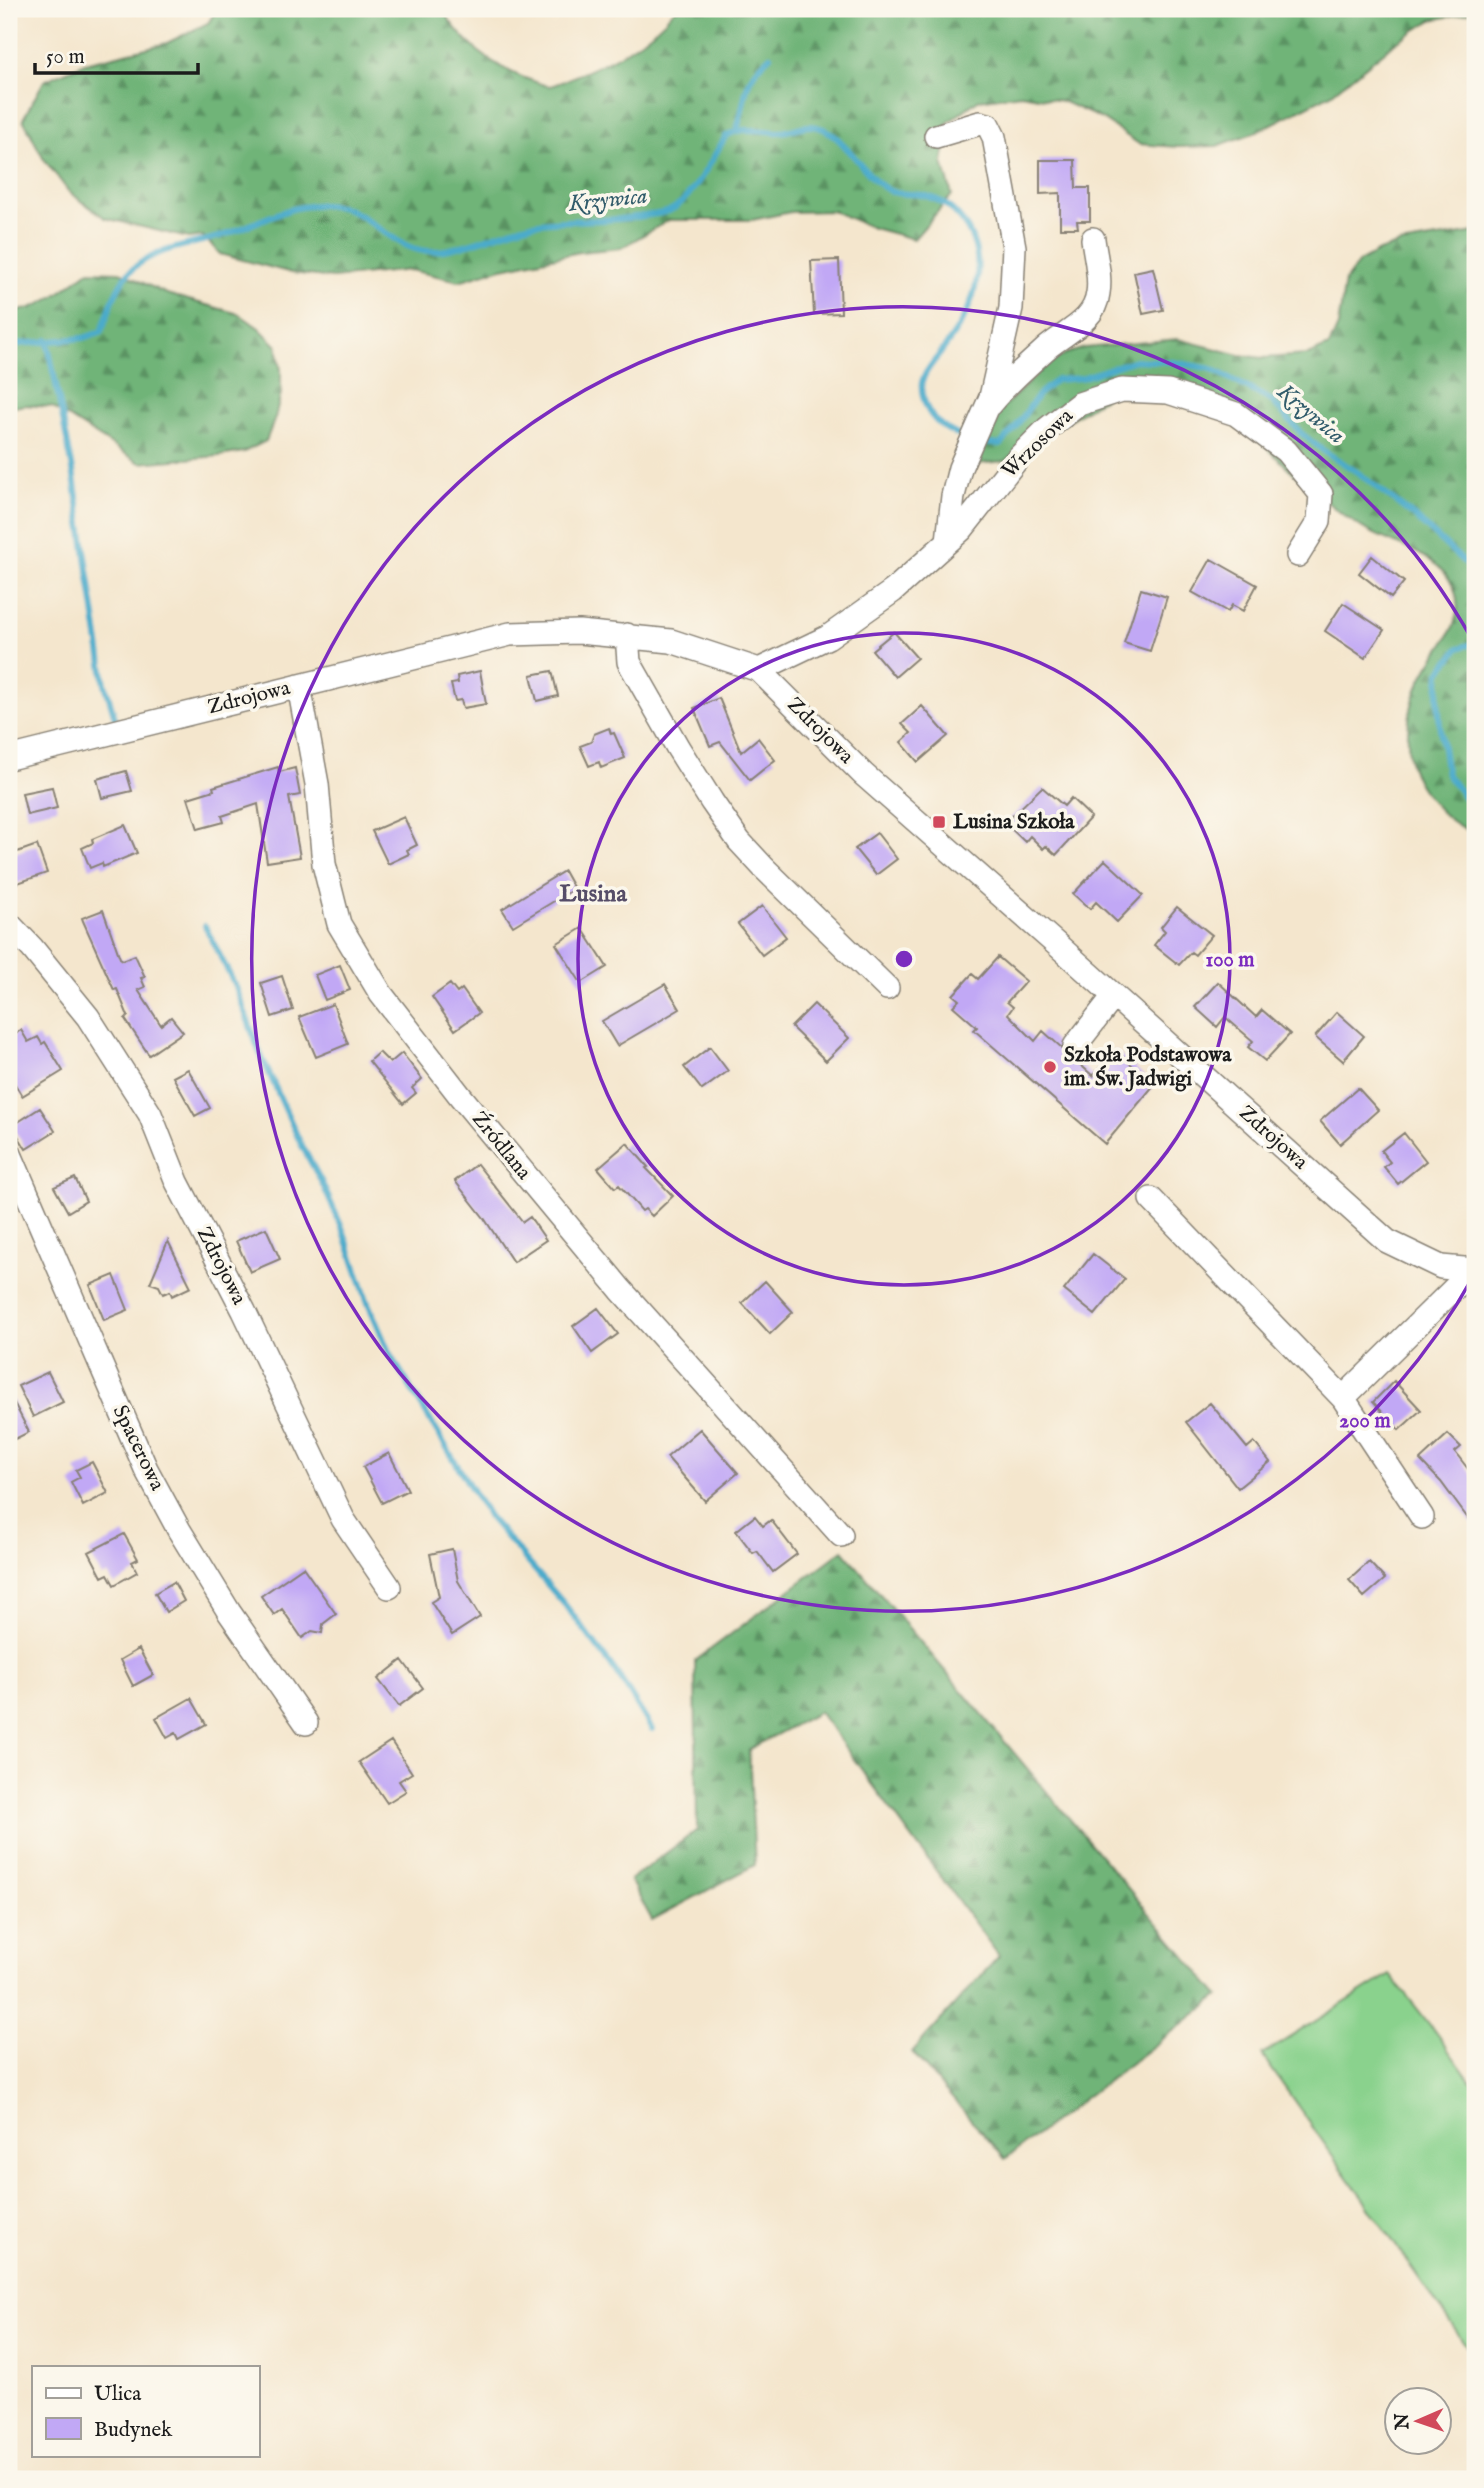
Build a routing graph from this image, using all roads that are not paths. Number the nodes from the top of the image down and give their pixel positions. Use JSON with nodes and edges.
{"nodes":[{"id":1,"x":936,"y":136,"type":"dead end"},
{"id":2,"x":1093,"y":239,"type":"dead end"},
{"id":3,"x":983,"y":417,"type":"junction"},
{"id":4,"x":948,"y":541,"type":"junction"},
{"id":5,"x":1298,"y":555,"type":"dead end"},
{"id":6,"x":627,"y":635,"type":"junction"},
{"id":7,"x":759,"y":670,"type":"junction"},
{"id":8,"x":299,"y":686,"type":"junction"},
{"id":9,"x":9,"y":758,"type":"edge"},
{"id":10,"x":9,"y":924,"type":"edge"},
{"id":11,"x":887,"y":988,"type":"dead end"},
{"id":12,"x":1114,"y":996,"type":"junction"},
{"id":13,"x":1075,"y":1046,"type":"dead end"},
{"id":14,"x":9,"y":1152,"type":"edge"},
{"id":15,"x":1152,"y":1199,"type":"dead end"},
{"id":16,"x":1474,"y":1271,"type":"edge"},
{"id":17,"x":1343,"y":1398,"type":"junction"},
{"id":18,"x":1422,"y":1517,"type":"dead end"},
{"id":19,"x":841,"y":1535,"type":"dead end"},
{"id":20,"x":389,"y":1587,"type":"dead end"},
{"id":21,"x":306,"y":1723,"type":"dead end"}],
"edges":[{"from":1,"to":3,"type":"street"},
{"from":2,"to":3,"type":"street"},
{"from":3,"to":4,"type":"street"},
{"from":4,"to":5,"type":"street","name":"Wrzosowa"},
{"from":4,"to":7,"type":"street","name":"Wrzosowa"},
{"from":6,"to":7,"type":"street","name":"Zdrojowa"},
{"from":6,"to":8,"type":"street","name":"Zdrojowa"},
{"from":6,"to":11,"type":"street"},
{"from":7,"to":12,"type":"street","name":"Zdrojowa"},
{"from":8,"to":9,"type":"street","name":"Zdrojowa"},
{"from":8,"to":19,"type":"street","name":"Źródlana"},
{"from":10,"to":20,"type":"street","name":"Zdrojowa"},
{"from":12,"to":13,"type":"street"},
{"from":12,"to":16,"type":"street","name":"Zdrojowa"},
{"from":14,"to":21,"type":"street","name":"Spacerowa"},
{"from":15,"to":17,"type":"street"},
{"from":16,"to":17,"type":"street"},
{"from":17,"to":18,"type":"street"}]}
